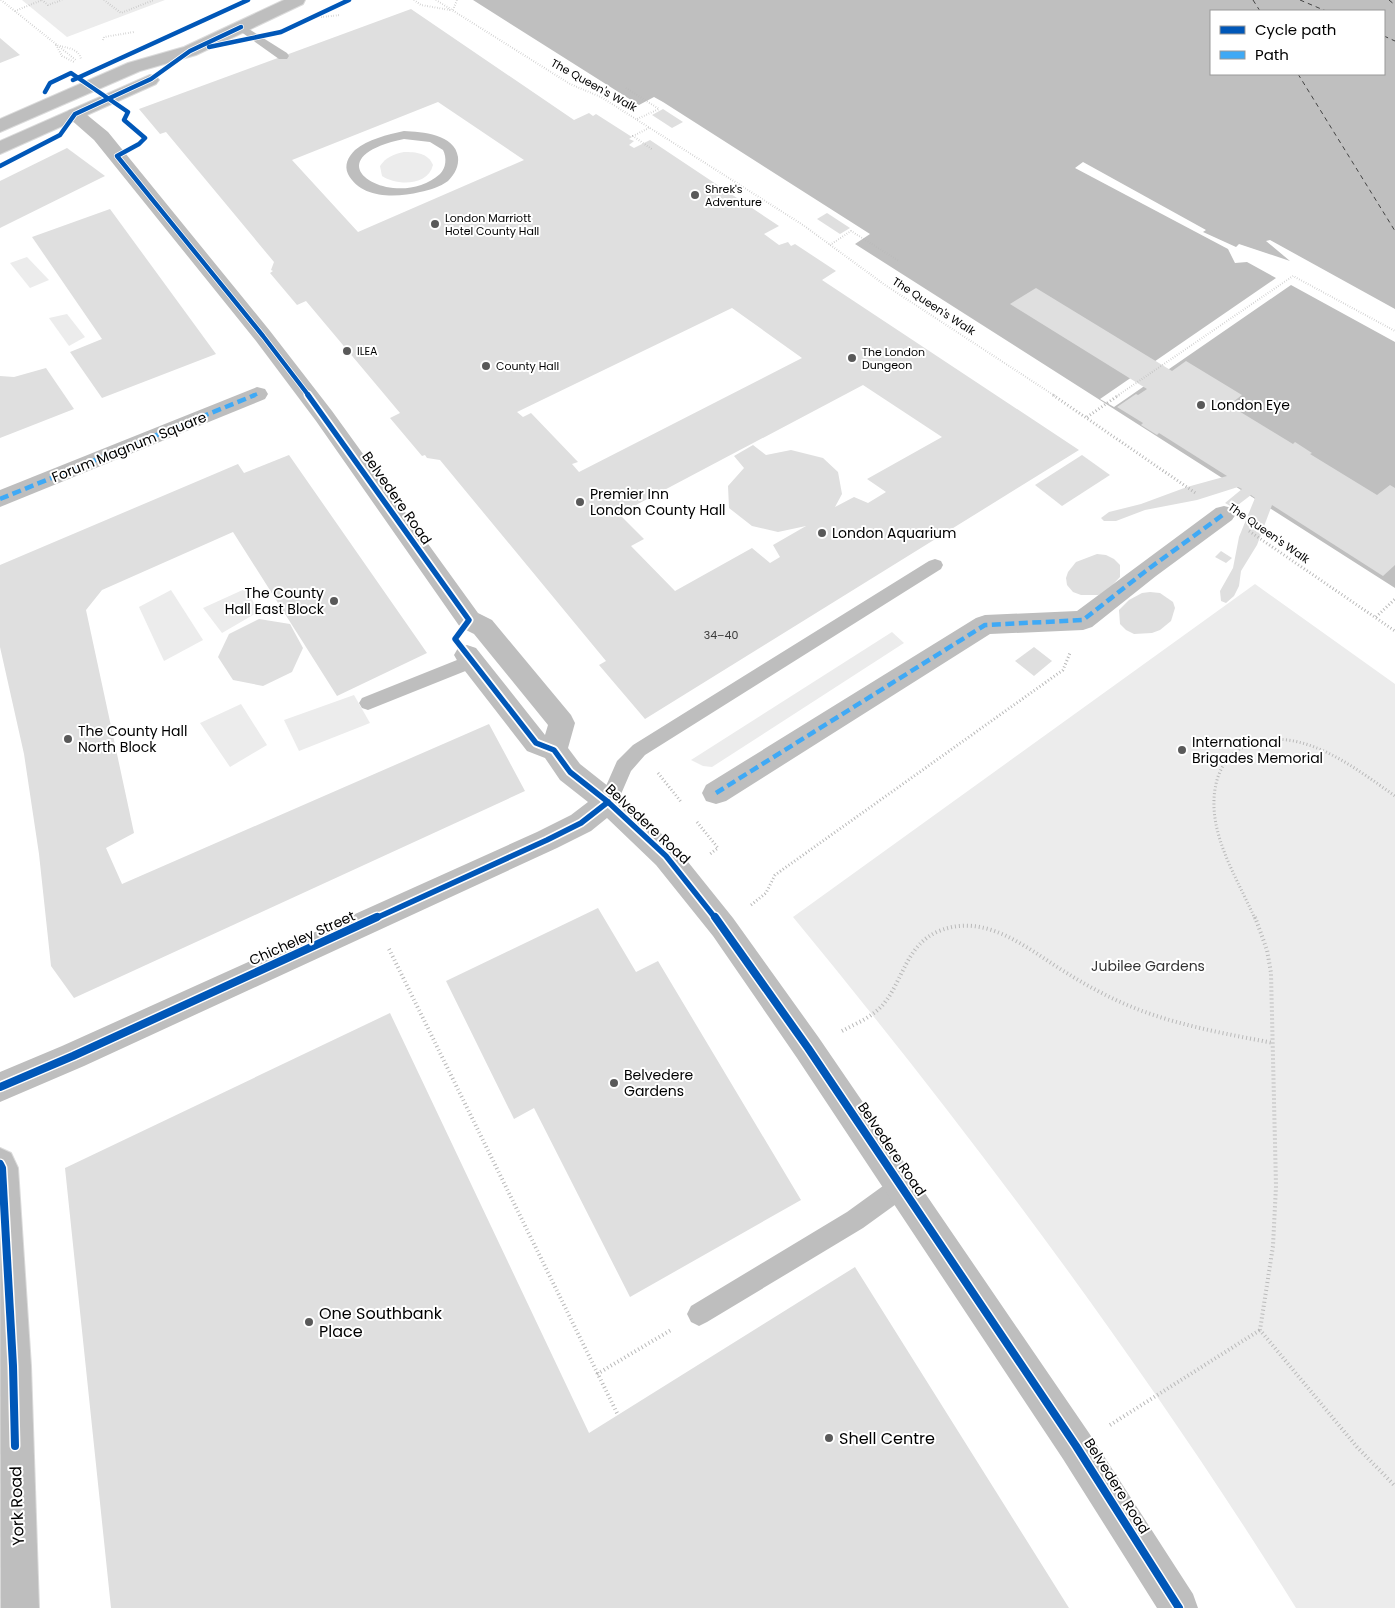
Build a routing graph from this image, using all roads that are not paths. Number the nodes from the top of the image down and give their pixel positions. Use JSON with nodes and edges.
{"nodes":[{"id":1,"x":297,"y":0,"type":"edge"},
{"id":2,"x":241,"y":27,"type":"junction"},
{"id":3,"x":190,"y":52,"type":"junction"},
{"id":4,"x":283,"y":56,"type":"dead end"},
{"id":5,"x":75,"y":114,"type":"junction"},
{"id":6,"x":0,"y":126,"type":"edge"},
{"id":7,"x":367,"y":130,"type":"dead end"},
{"id":8,"x":380,"y":140,"type":"junction"},
{"id":9,"x":0,"y":148,"type":"edge"},
{"id":10,"x":258,"y":394,"type":"dead end"},
{"id":11,"x":0,"y":499,"type":"edge"},
{"id":12,"x":1224,"y":514,"type":"road end"},
{"id":13,"x":935,"y":565,"type":"dead end"},
{"id":14,"x":469,"y":658,"type":"joint"},
{"id":15,"x":368,"y":703,"type":"dead end"},
{"id":16,"x":554,"y":750,"type":"junction"},
{"id":17,"x":716,"y":793,"type":"dead end"},
{"id":18,"x":608,"y":802,"type":"junction"},
{"id":19,"x":0,"y":1087,"type":"edge"},
{"id":20,"x":0,"y":1164,"type":"edge"},
{"id":21,"x":902,"y":1186,"type":"junction"},
{"id":22,"x":699,"y":1314,"type":"road end"},
{"id":23,"x":20,"y":1608,"type":"edge"},
{"id":24,"x":1179,"y":1608,"type":"edge"}],
"edges":[{"from":1,"to":2,"type":"street"},
{"from":2,"to":3,"type":"street"},
{"from":2,"to":4,"type":"lane"},
{"from":3,"to":5,"type":"street"},
{"from":3,"to":6,"type":"street"},
{"from":5,"to":9,"type":"street"},
{"from":5,"to":16,"type":"street","name":"Belvedere Road"},
{"from":7,"to":8,"type":"lane"},
{"from":8,"to":8,"type":"lane"},
{"from":10,"to":11,"type":"street","name":"Forum Magnum Square"},
{"from":12,"to":17,"type":"street"},
{"from":13,"to":18,"type":"lane"},
{"from":14,"to":15,"type":"lane"},
{"from":14,"to":16,"type":"street","name":"Belvedere Road"},
{"from":16,"to":18,"type":"street","name":"Belvedere Road"},
{"from":18,"to":19,"type":"street","name":"Chicheley Street"},
{"from":18,"to":21,"type":"street","name":"Belvedere Road"},
{"from":20,"to":23,"type":"street","name":"York Road"},
{"from":21,"to":22,"type":"lane"},
{"from":21,"to":24,"type":"street","name":"Belvedere Road"}]}
